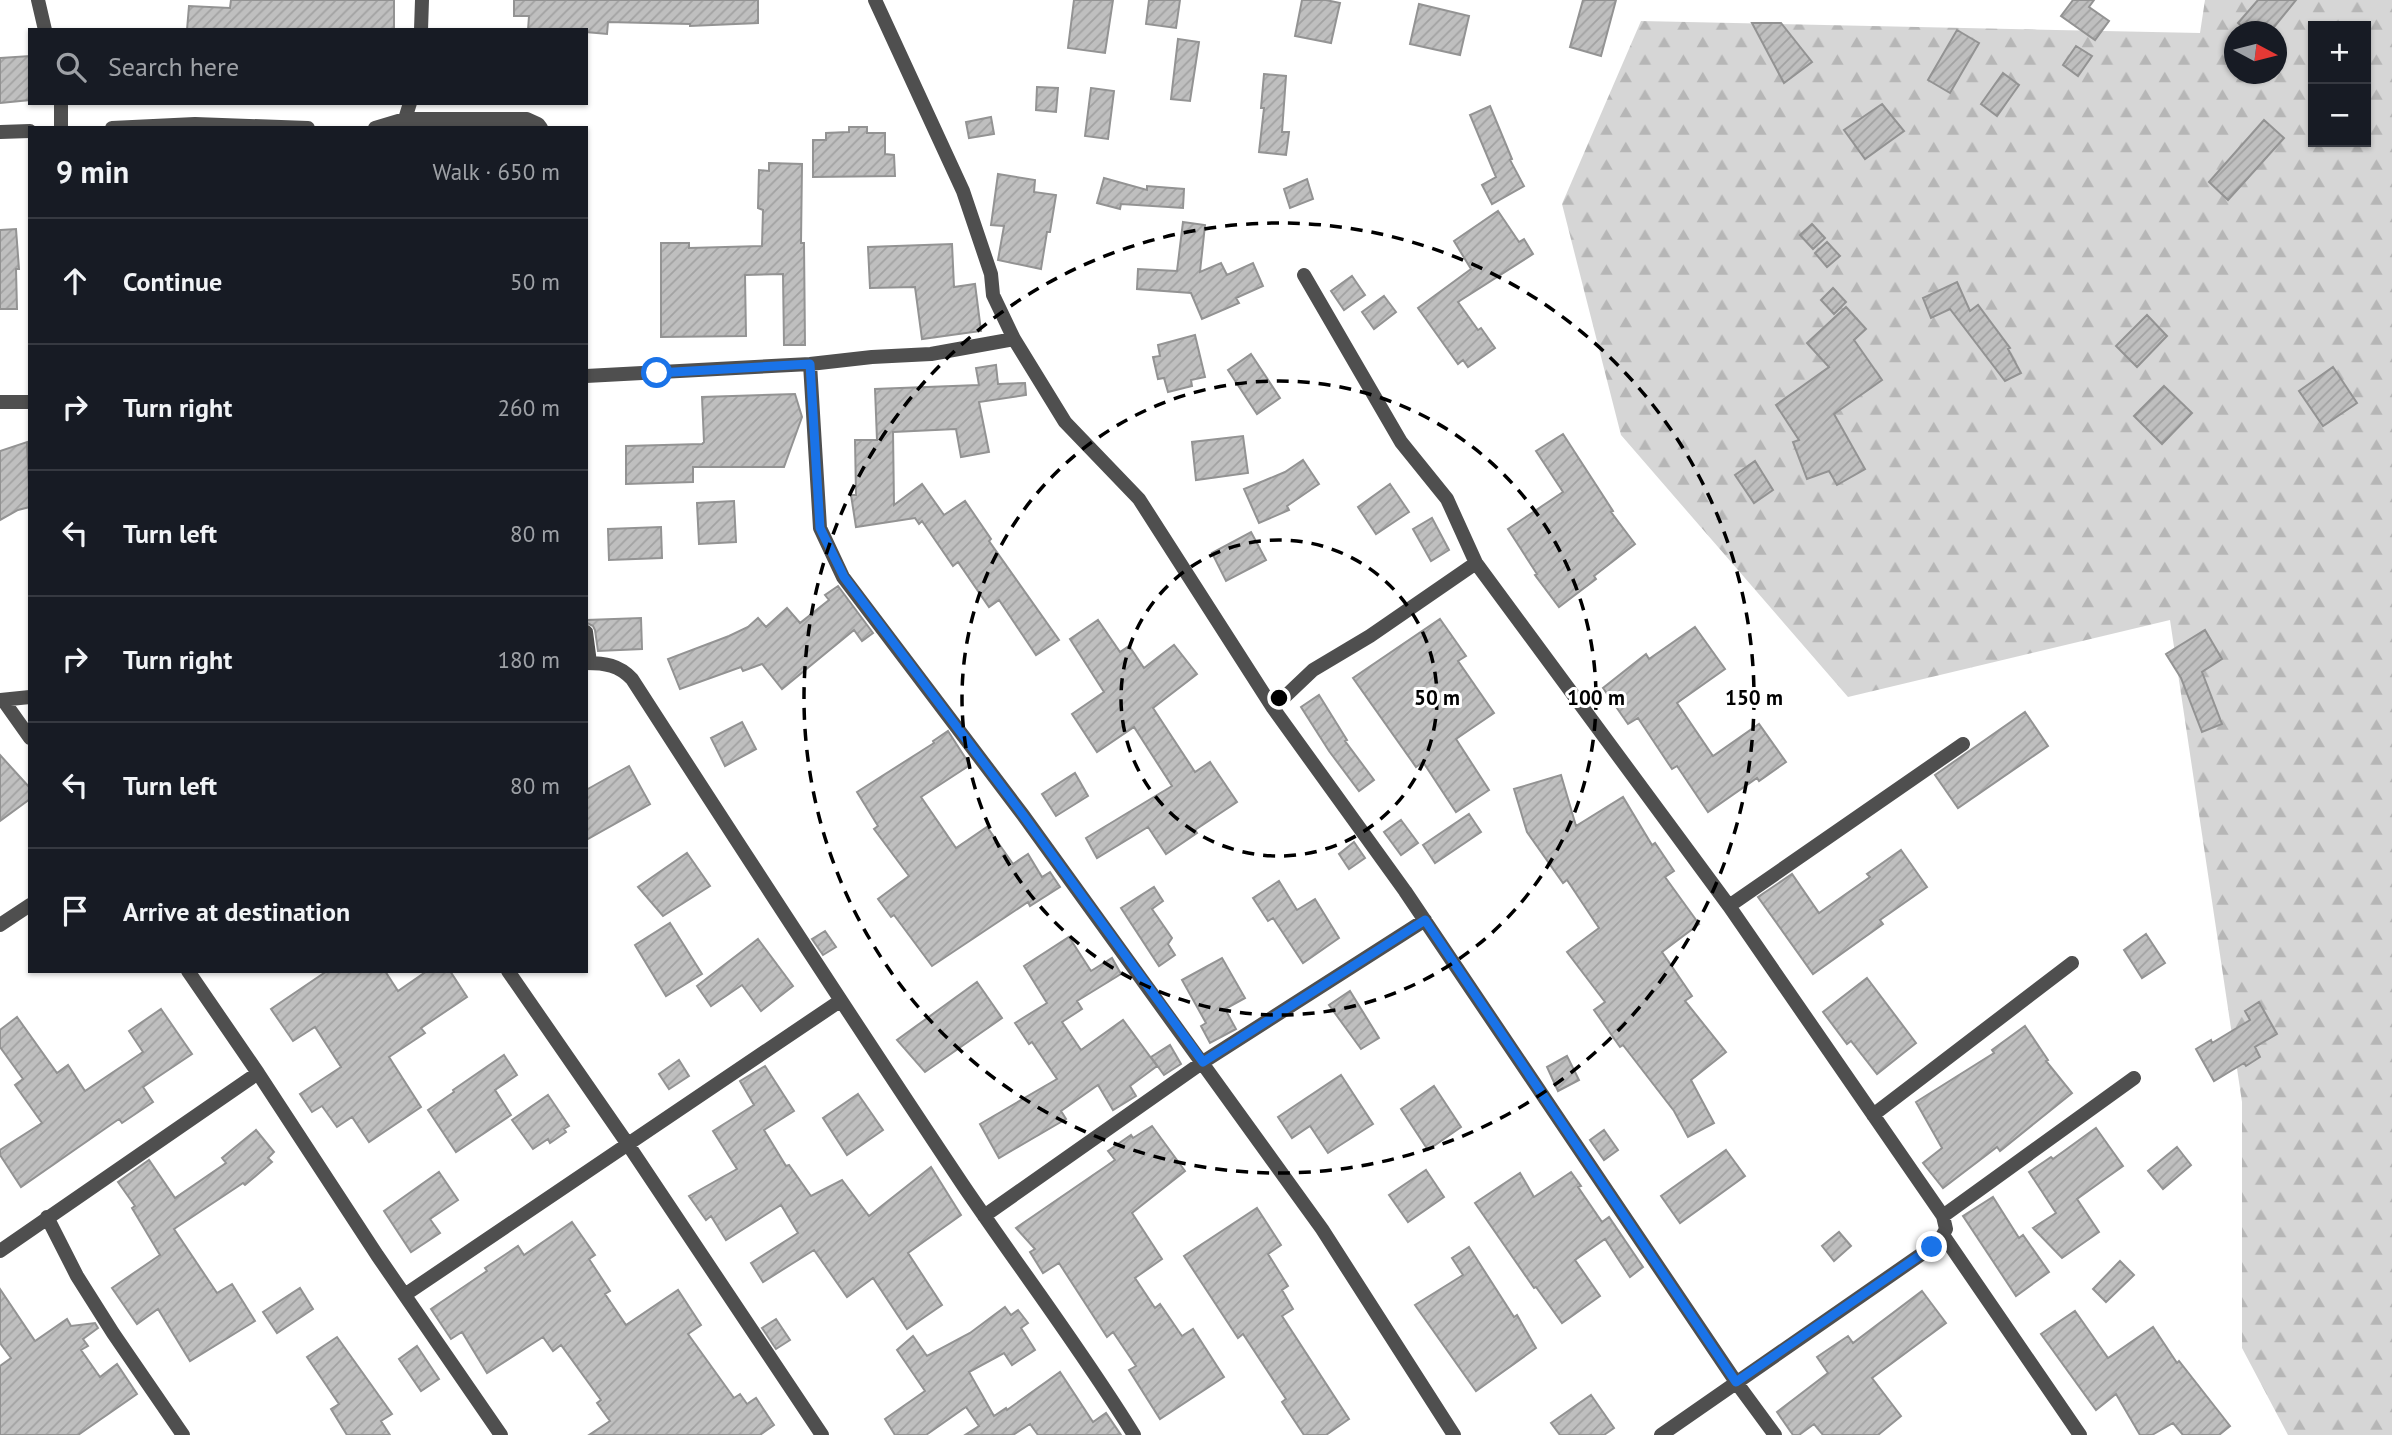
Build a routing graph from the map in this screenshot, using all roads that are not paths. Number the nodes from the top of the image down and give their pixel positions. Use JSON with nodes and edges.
{"nodes":[{"id":1,"x":38,"y":0,"type":"edge"},
{"id":2,"x":422,"y":0,"type":"edge"},
{"id":3,"x":875,"y":0,"type":"edge"},
{"id":4,"x":45,"y":28,"type":"edge"},
{"id":5,"x":421,"y":28,"type":"edge"},
{"id":6,"x":61,"y":105,"type":"edge"},
{"id":7,"x":409,"y":105,"type":"edge"},
{"id":8,"x":405,"y":119,"type":"junction"},
{"id":9,"x":61,"y":126,"type":"edge"},
{"id":10,"x":153,"y":126,"type":"edge"},
{"id":11,"x":251,"y":126,"type":"edge"},
{"id":12,"x":382,"y":126,"type":"edge"},
{"id":13,"x":540,"y":126,"type":"edge"},
{"id":14,"x":28,"y":131,"type":"edge"},
{"id":15,"x":0,"y":132,"type":"edge"},
{"id":16,"x":1304,"y":275,"type":"dead end"},
{"id":17,"x":1014,"y":339,"type":"junction"},
{"id":18,"x":810,"y":364,"type":"junction"},
{"id":19,"x":588,"y":376,"type":"edge"},
{"id":20,"x":0,"y":402,"type":"edge"},
{"id":21,"x":28,"y":402,"type":"edge"},
{"id":22,"x":1476,"y":563,"type":"junction"},
{"id":23,"x":588,"y":663,"type":"edge"},
{"id":24,"x":28,"y":697,"type":"edge"},
{"id":25,"x":2,"y":700,"type":"edge"},
{"id":26,"x":1273,"y":708,"type":"junction"},
{"id":27,"x":28,"y":735,"type":"edge"},
{"id":28,"x":1963,"y":744,"type":"dead end"},
{"id":29,"x":28,"y":906,"type":"edge"},
{"id":30,"x":1729,"y":906,"type":"junction"},
{"id":31,"x":1425,"y":920,"type":"junction"},
{"id":32,"x":0,"y":925,"type":"edge"},
{"id":33,"x":2072,"y":963,"type":"dead end"},
{"id":34,"x":189,"y":973,"type":"edge"},
{"id":35,"x":509,"y":973,"type":"edge"},
{"id":36,"x":840,"y":1001,"type":"junction"},
{"id":37,"x":1203,"y":1062,"type":"junction"},
{"id":38,"x":258,"y":1073,"type":"junction"},
{"id":39,"x":2134,"y":1078,"type":"dead end"},
{"id":40,"x":1873,"y":1115,"type":"junction"},
{"id":41,"x":627,"y":1143,"type":"junction"},
{"id":42,"x":984,"y":1216,"type":"junction"},
{"id":43,"x":1943,"y":1216,"type":"junction"},
{"id":44,"x":47,"y":1217,"type":"junction"},
{"id":45,"x":1943,"y":1235,"type":"junction"},
{"id":46,"x":0,"y":1251,"type":"edge"},
{"id":47,"x":406,"y":1294,"type":"junction"},
{"id":48,"x":1736,"y":1382,"type":"junction"},
{"id":49,"x":183,"y":1435,"type":"edge"},
{"id":50,"x":501,"y":1435,"type":"edge"},
{"id":51,"x":822,"y":1435,"type":"edge"},
{"id":52,"x":1134,"y":1435,"type":"edge"},
{"id":53,"x":1454,"y":1435,"type":"edge"},
{"id":54,"x":1661,"y":1435,"type":"edge"},
{"id":55,"x":1775,"y":1435,"type":"edge"},
{"id":56,"x":2080,"y":1435,"type":"edge"}],
"edges":[{"from":1,"to":4,"type":"street"},
{"from":2,"to":5,"type":"street"},
{"from":3,"to":17,"type":"street"},
{"from":6,"to":9,"type":"street"},
{"from":7,"to":8,"type":"street"},
{"from":8,"to":12,"type":"street"},
{"from":8,"to":13,"type":"street"},
{"from":10,"to":11,"type":"street"},
{"from":14,"to":15,"type":"street"},
{"from":16,"to":22,"type":"street"},
{"from":17,"to":18,"type":"street"},
{"from":17,"to":26,"type":"street"},
{"from":18,"to":19,"type":"street"},
{"from":18,"to":37,"type":"street"},
{"from":20,"to":21,"type":"street"},
{"from":22,"to":26,"type":"street"},
{"from":22,"to":30,"type":"street"},
{"from":23,"to":36,"type":"street"},
{"from":24,"to":25,"type":"street"},
{"from":25,"to":27,"type":"street"},
{"from":26,"to":31,"type":"street"},
{"from":28,"to":30,"type":"street"},
{"from":29,"to":32,"type":"street"},
{"from":30,"to":40,"type":"street"},
{"from":31,"to":37,"type":"street"},
{"from":31,"to":48,"type":"street"},
{"from":33,"to":40,"type":"street"},
{"from":34,"to":38,"type":"street"},
{"from":35,"to":41,"type":"street"},
{"from":36,"to":41,"type":"street"},
{"from":36,"to":42,"type":"street"},
{"from":37,"to":42,"type":"street"},
{"from":37,"to":53,"type":"street"},
{"from":38,"to":44,"type":"street"},
{"from":38,"to":47,"type":"street"},
{"from":39,"to":43,"type":"street"},
{"from":40,"to":43,"type":"street"},
{"from":41,"to":47,"type":"street"},
{"from":41,"to":51,"type":"street"},
{"from":42,"to":52,"type":"street"},
{"from":43,"to":45,"type":"street"},
{"from":44,"to":46,"type":"street"},
{"from":44,"to":49,"type":"street"},
{"from":45,"to":48,"type":"street"},
{"from":45,"to":56,"type":"street"},
{"from":47,"to":50,"type":"street"},
{"from":48,"to":54,"type":"street"},
{"from":48,"to":55,"type":"street"}]}
